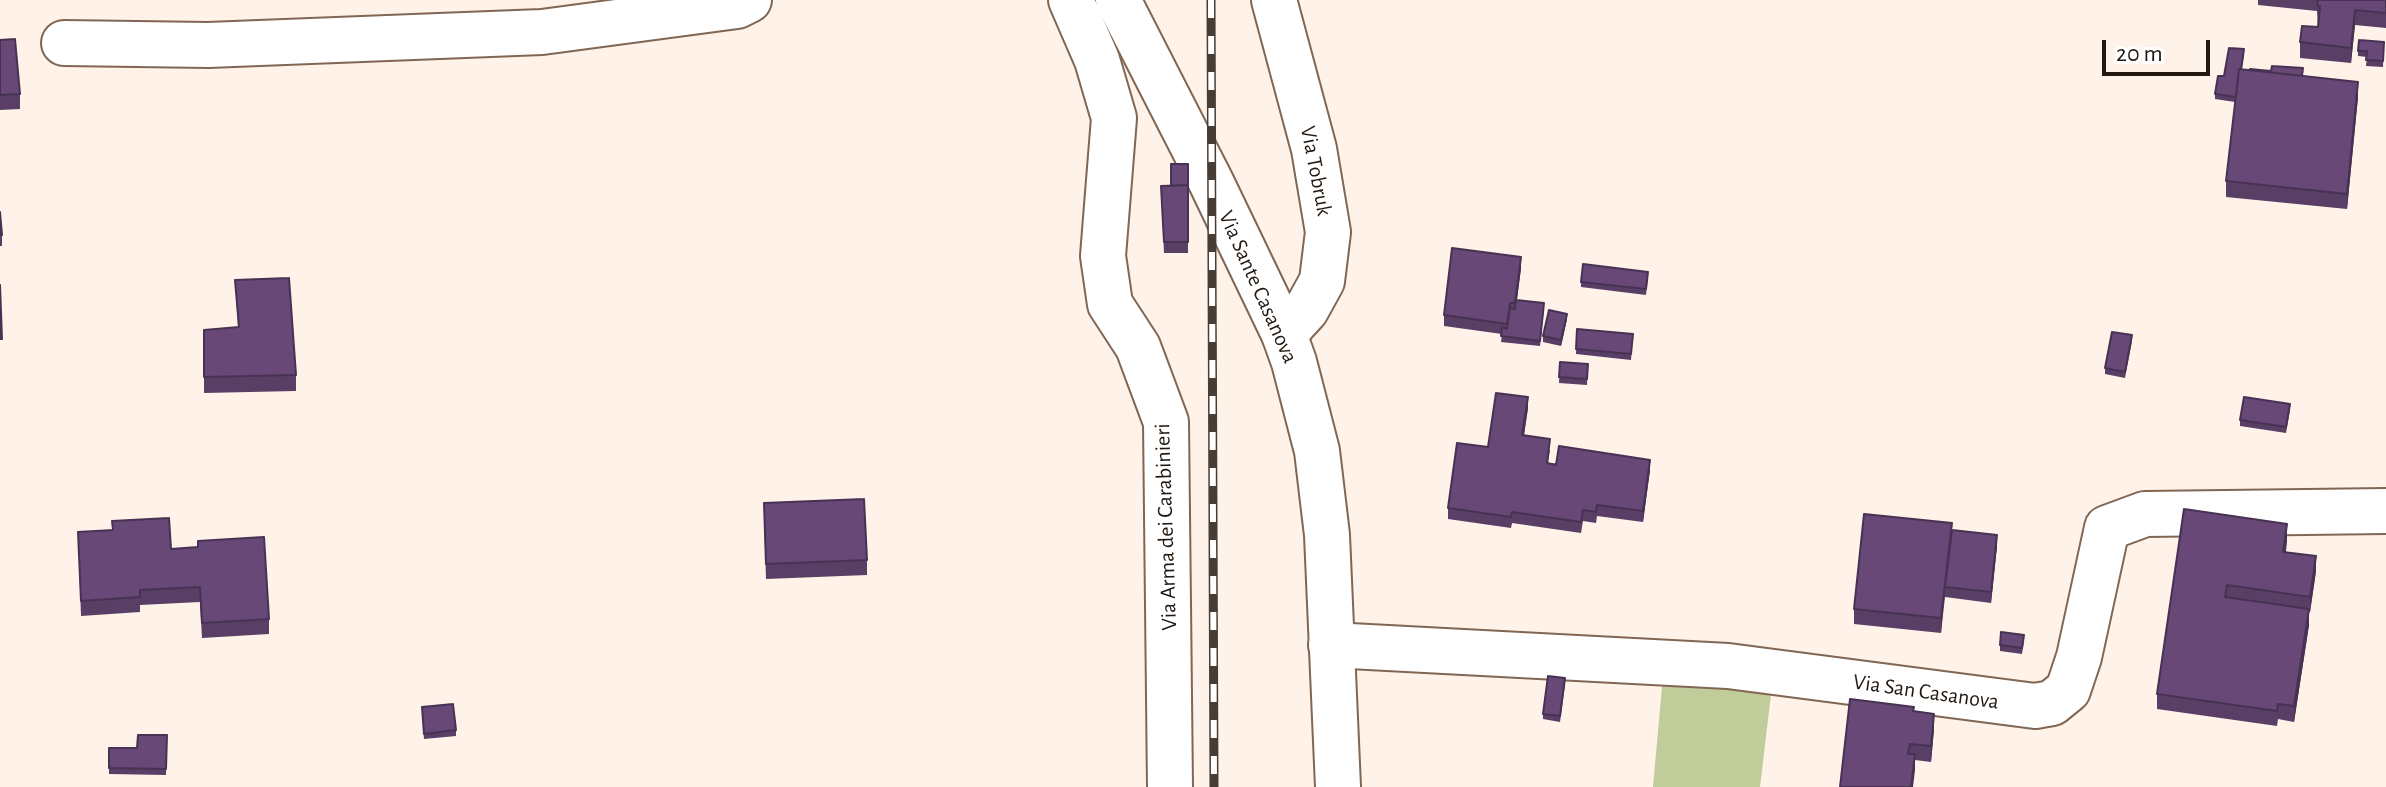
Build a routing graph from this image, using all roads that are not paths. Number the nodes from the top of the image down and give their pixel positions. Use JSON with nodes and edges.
{"nodes":[{"id":1,"x":749,"y":0,"type":"edge"},
{"id":2,"x":1071,"y":0,"type":"edge"},
{"id":3,"x":1118,"y":0,"type":"edge"},
{"id":4,"x":1274,"y":0,"type":"edge"},
{"id":5,"x":64,"y":43,"type":"dead end"},
{"id":6,"x":1284,"y":334,"type":"junction"},
{"id":7,"x":2386,"y":511,"type":"edge"},
{"id":8,"x":1331,"y":645,"type":"junction"},
{"id":9,"x":1170,"y":787,"type":"edge"},
{"id":10,"x":1338,"y":787,"type":"edge"}],
"edges":[{"from":1,"to":5,"type":"street"},
{"from":2,"to":9,"type":"street","name":"Via Arma dei Carabinieri"},
{"from":3,"to":6,"type":"street","name":"Via Sante Casanova"},
{"from":4,"to":6,"type":"street","name":"Via Tobruk"},
{"from":6,"to":8,"type":"street","name":"Via Sante Casanova"},
{"from":7,"to":8,"type":"street","name":"Via San Casanova"},
{"from":8,"to":10,"type":"street","name":"Via Sante Casanova"}]}
